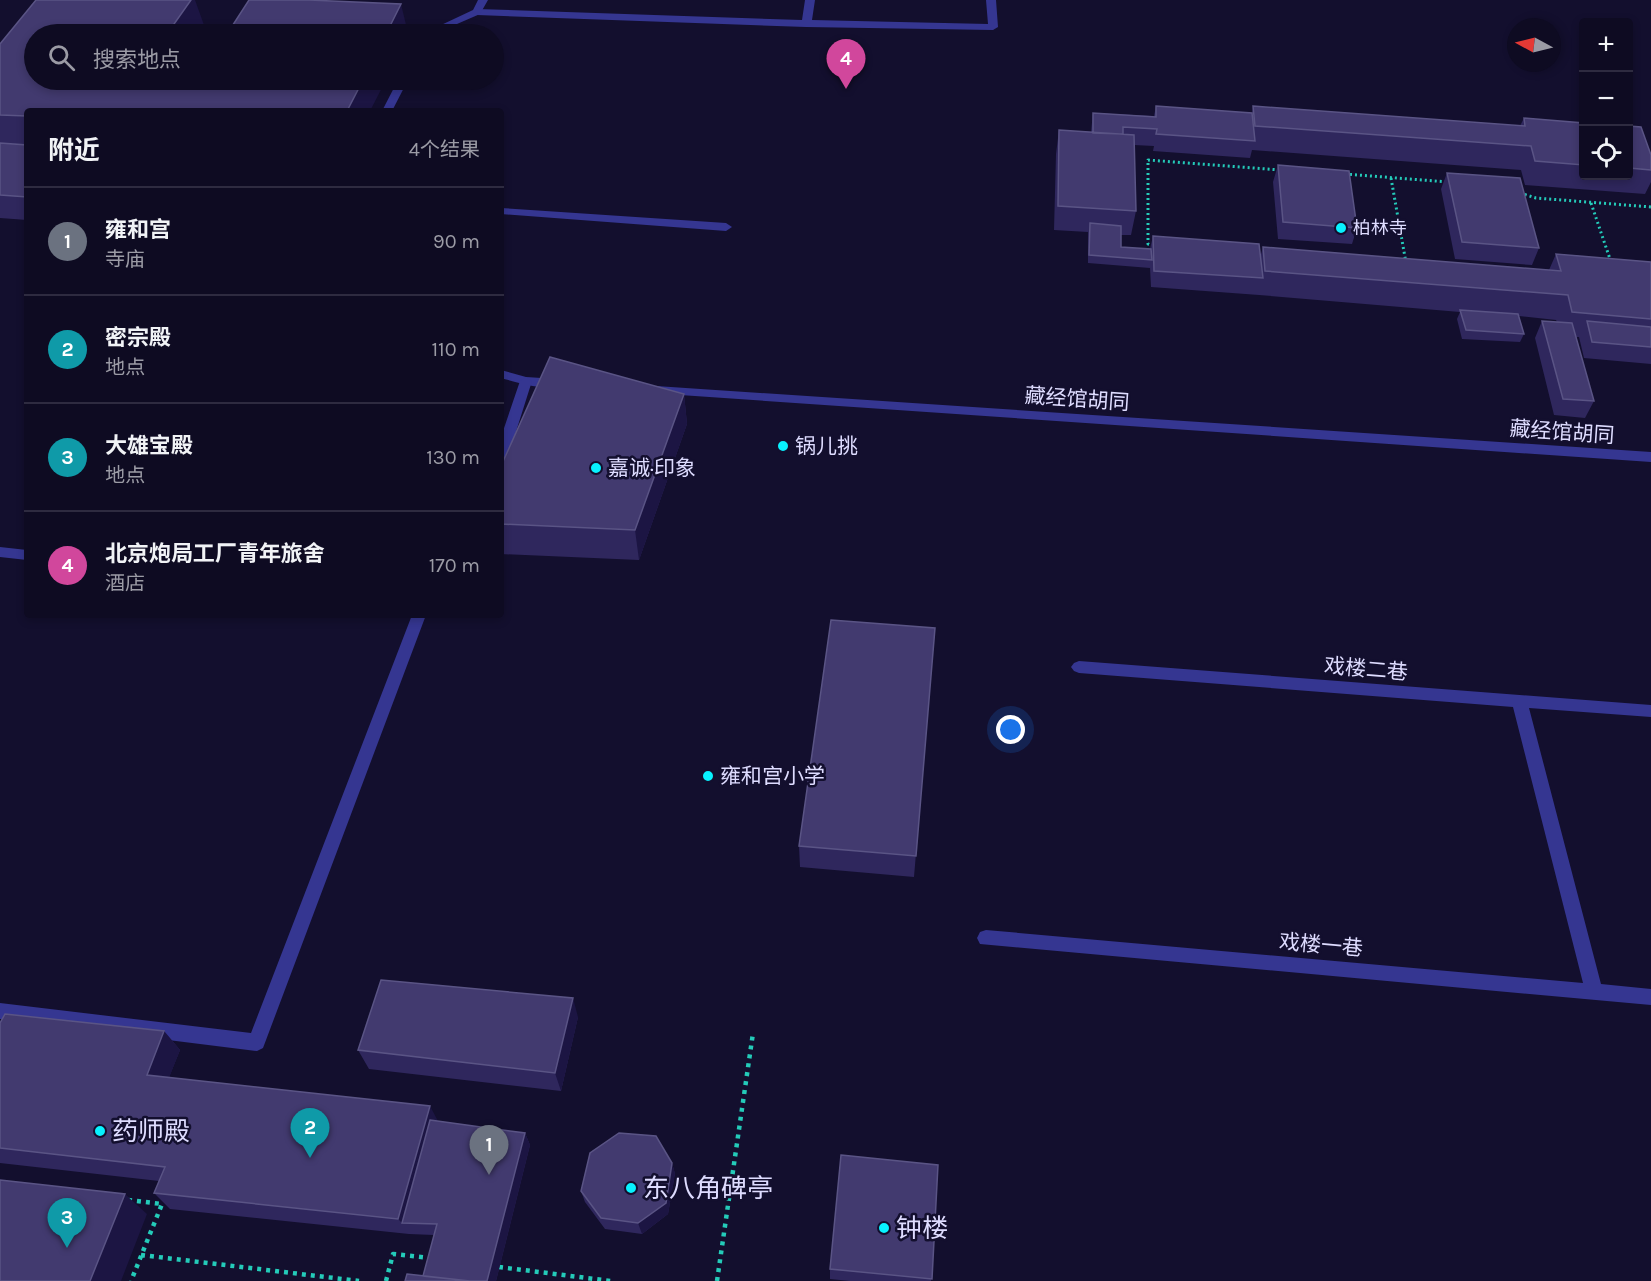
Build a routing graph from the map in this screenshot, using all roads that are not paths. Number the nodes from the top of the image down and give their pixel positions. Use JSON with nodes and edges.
{"nodes":[{"id":1,"x":483,"y":0,"type":"edge"},
{"id":2,"x":810,"y":0,"type":"edge"},
{"id":3,"x":991,"y":0,"type":"edge"},
{"id":4,"x":477,"y":12,"type":"junction"},
{"id":5,"x":450,"y":24,"type":"edge"},
{"id":6,"x":806,"y":24,"type":"junction"},
{"id":7,"x":398,"y":90,"type":"edge"},
{"id":8,"x":389,"y":108,"type":"edge"},
{"id":9,"x":504,"y":211,"type":"edge"},
{"id":10,"x":726,"y":227,"type":"dead end"},
{"id":11,"x":504,"y":375,"type":"edge"},
{"id":12,"x":526,"y":381,"type":"junction"},
{"id":13,"x":574,"y":384,"type":"edge"},
{"id":14,"x":645,"y":389,"type":"edge"},
{"id":15,"x":504,"y":448,"type":"edge"},
{"id":16,"x":1651,"y":457,"type":"edge"},
{"id":17,"x":0,"y":552,"type":"edge"},
{"id":18,"x":24,"y":555,"type":"edge"},
{"id":19,"x":419,"y":618,"type":"edge"},
{"id":20,"x":1079,"y":667,"type":"dead end"},
{"id":21,"x":1520,"y":702,"type":"junction"},
{"id":22,"x":1651,"y":711,"type":"edge"},
{"id":23,"x":986,"y":938,"type":"dead end"},
{"id":24,"x":1594,"y":992,"type":"junction"},
{"id":25,"x":1651,"y":997,"type":"edge"},
{"id":26,"x":0,"y":1011,"type":"edge"}],
"edges":[{"from":1,"to":4,"type":"street"},
{"from":2,"to":6,"type":"street"},
{"from":3,"to":6,"type":"street"},
{"from":4,"to":5,"type":"street"},
{"from":4,"to":6,"type":"street"},
{"from":7,"to":8,"type":"street"},
{"from":9,"to":10,"type":"street"},
{"from":11,"to":12,"type":"street"},
{"from":12,"to":13,"type":"street"},
{"from":12,"to":15,"type":"street"},
{"from":14,"to":16,"type":"street","name":"藏经馆胡同"},
{"from":17,"to":18,"type":"street"},
{"from":19,"to":26,"type":"street"},
{"from":20,"to":21,"type":"street","name":"戏楼二巷"},
{"from":21,"to":22,"type":"street","name":"戏楼二巷"},
{"from":21,"to":24,"type":"street"},
{"from":23,"to":24,"type":"street","name":"戏楼一巷"},
{"from":24,"to":25,"type":"street","name":"戏楼一巷"}]}
